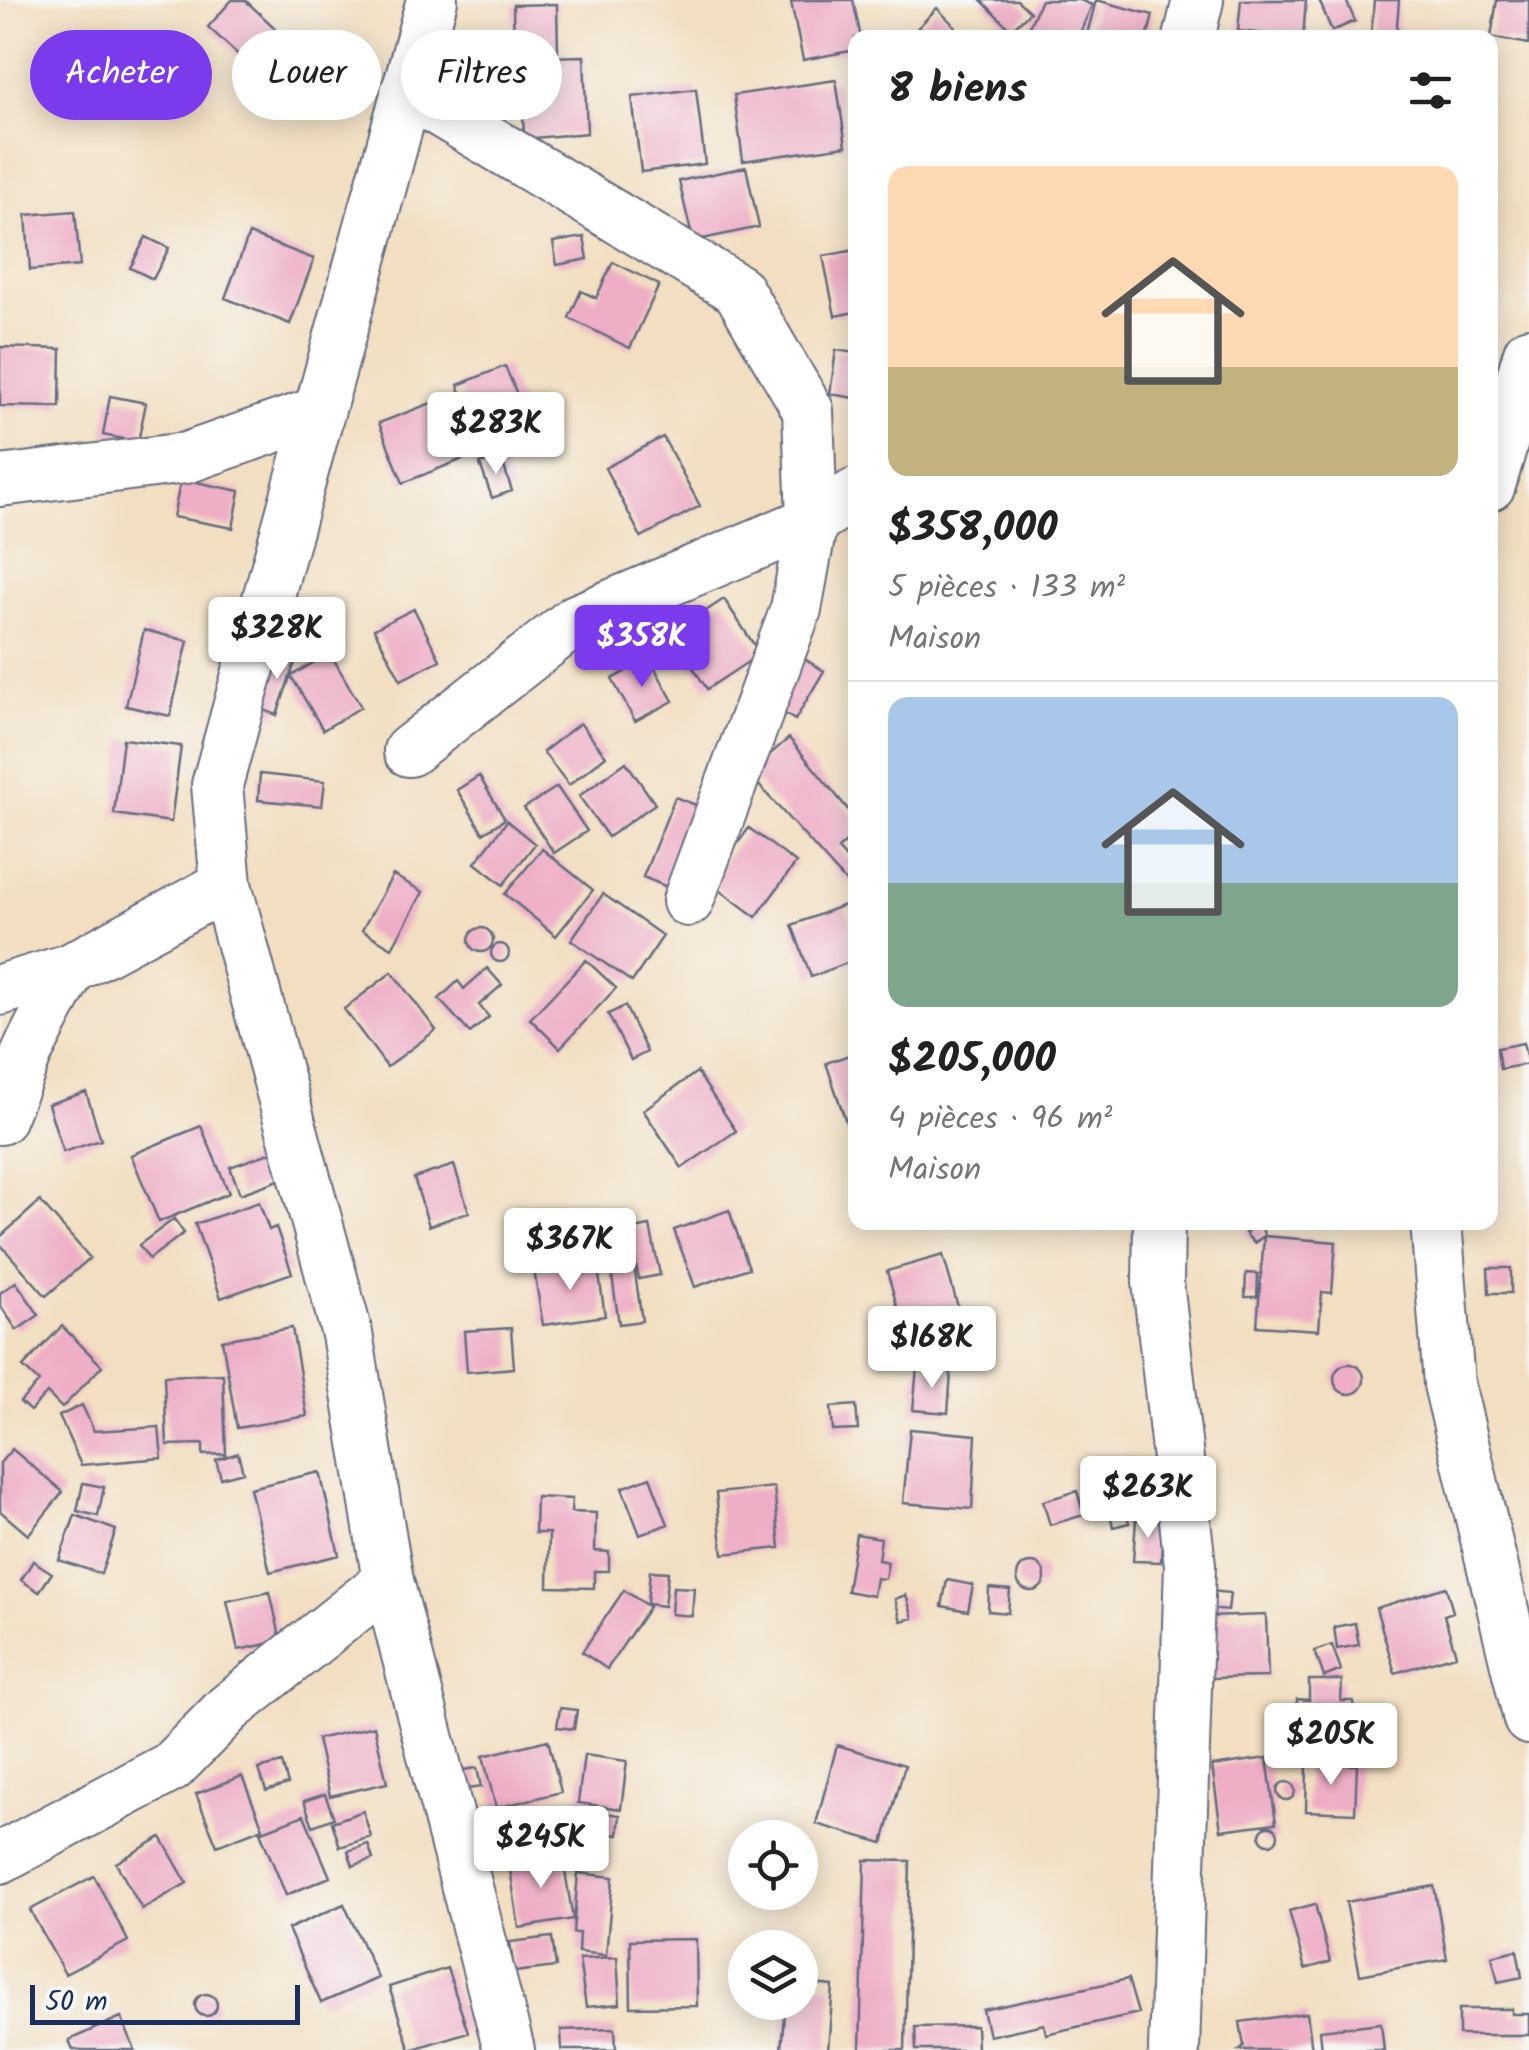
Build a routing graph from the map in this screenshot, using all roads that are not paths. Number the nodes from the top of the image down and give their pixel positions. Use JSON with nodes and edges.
{"nodes":[{"id":1,"x":432,"y":0,"type":"edge"},
{"id":2,"x":1198,"y":0,"type":"edge"},
{"id":3,"x":424,"y":30,"type":"edge"},
{"id":4,"x":1191,"y":30,"type":"edge"},
{"id":5,"x":401,"y":110,"type":"edge"},
{"id":6,"x":453,"y":120,"type":"edge"},
{"id":7,"x":1529,"y":352,"type":"edge"},
{"id":8,"x":318,"y":412,"type":"junction"},
{"id":9,"x":1498,"y":458,"type":"edge"},
{"id":10,"x":0,"y":481,"type":"edge"},
{"id":11,"x":848,"y":498,"type":"edge"},
{"id":12,"x":812,"y":521,"type":"junction"},
{"id":13,"x":409,"y":751,"type":"dead end"},
{"id":14,"x":226,"y":885,"type":"junction"},
{"id":15,"x":688,"y":901,"type":"dead end"},
{"id":16,"x":70,"y":969,"type":"junction"},
{"id":17,"x":0,"y":990,"type":"edge"},
{"id":18,"x":0,"y":1119,"type":"edge"},
{"id":19,"x":1159,"y":1230,"type":"edge"},
{"id":20,"x":1437,"y":1230,"type":"edge"},
{"id":21,"x":388,"y":1581,"type":"junction"},
{"id":22,"x":1529,"y":1720,"type":"edge"},
{"id":23,"x":0,"y":1858,"type":"edge"},
{"id":24,"x":509,"y":2050,"type":"edge"},
{"id":25,"x":1174,"y":2050,"type":"edge"}],
"edges":[{"from":1,"to":3,"type":"street"},
{"from":2,"to":4,"type":"street"},
{"from":5,"to":8,"type":"street"},
{"from":6,"to":12,"type":"street"},
{"from":7,"to":9,"type":"street"},
{"from":8,"to":10,"type":"street"},
{"from":8,"to":14,"type":"street"},
{"from":11,"to":12,"type":"street"},
{"from":12,"to":13,"type":"street"},
{"from":12,"to":15,"type":"street"},
{"from":14,"to":16,"type":"street"},
{"from":14,"to":21,"type":"street"},
{"from":16,"to":17,"type":"street"},
{"from":16,"to":18,"type":"street"},
{"from":19,"to":25,"type":"street"},
{"from":20,"to":22,"type":"street"},
{"from":21,"to":23,"type":"street"},
{"from":21,"to":24,"type":"street"}]}
